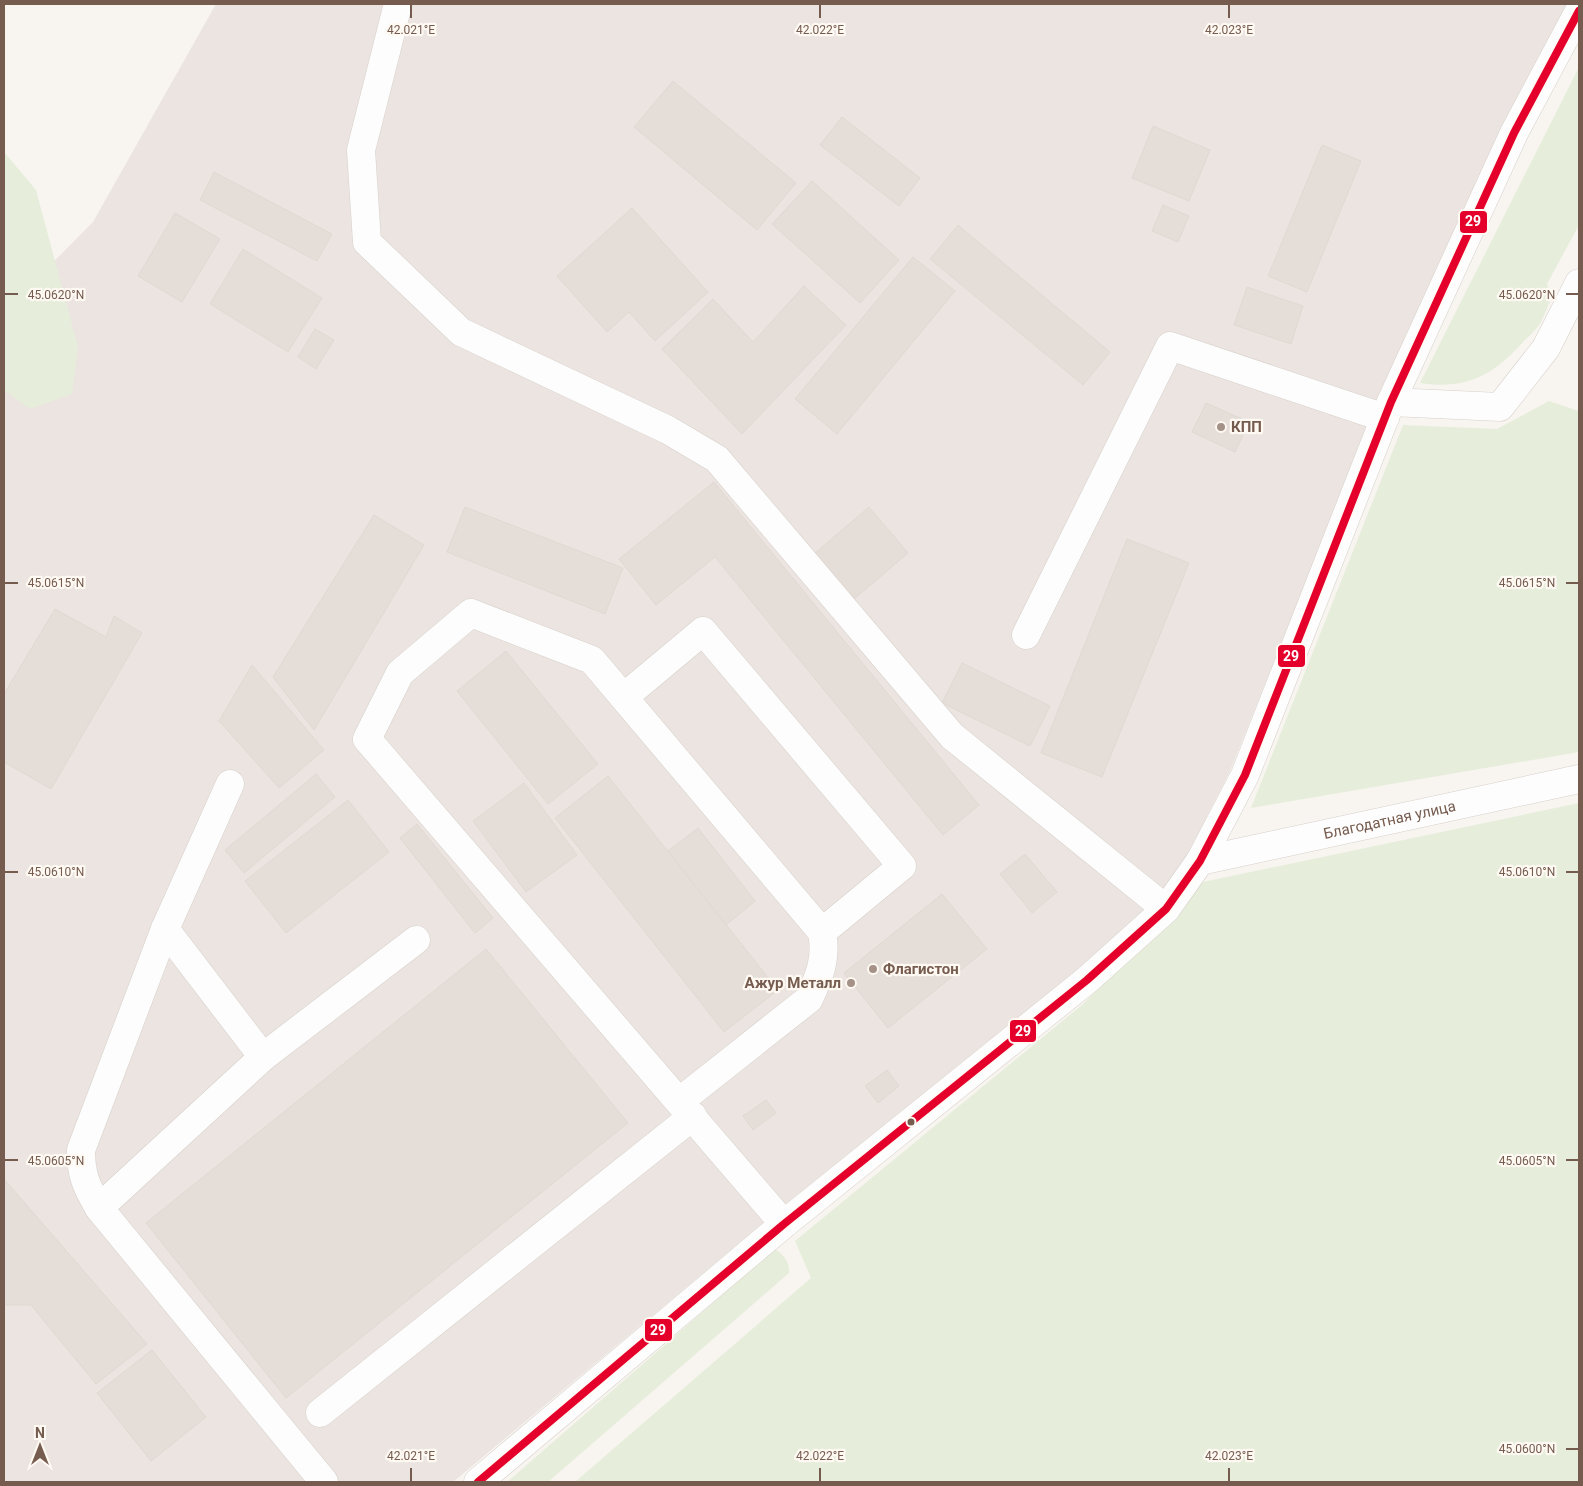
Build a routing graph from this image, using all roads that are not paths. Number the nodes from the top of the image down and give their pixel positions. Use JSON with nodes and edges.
{"nodes":[{"id":1,"x":398,"y":4,"type":"edge"},
{"id":2,"x":1579,"y":11,"type":"edge"},
{"id":3,"x":1579,"y":283,"type":"edge"},
{"id":4,"x":1388,"y":410,"type":"junction"},
{"id":5,"x":1026,"y":635,"type":"dead end"},
{"id":6,"x":624,"y":697,"type":"junction"},
{"id":7,"x":1579,"y":779,"type":"edge"},
{"id":8,"x":230,"y":784,"type":"dead end"},
{"id":9,"x":1200,"y":861,"type":"junction"},
{"id":10,"x":1166,"y":908,"type":"junction"},
{"id":11,"x":165,"y":929,"type":"junction"},
{"id":12,"x":822,"y":932,"type":"junction"},
{"id":13,"x":416,"y":940,"type":"dead end"},
{"id":14,"x":263,"y":1058,"type":"junction"},
{"id":15,"x":686,"y":1108,"type":"junction"},
{"id":16,"x":99,"y":1208,"type":"junction"},
{"id":17,"x":784,"y":1224,"type":"junction"},
{"id":18,"x":320,"y":1413,"type":"dead end"},
{"id":19,"x":324,"y":1482,"type":"edge"},
{"id":20,"x":478,"y":1482,"type":"edge"}],
"edges":[{"from":1,"to":10,"type":"street"},
{"from":2,"to":4,"type":"street"},
{"from":3,"to":4,"type":"street"},
{"from":4,"to":5,"type":"street"},
{"from":4,"to":9,"type":"street"},
{"from":6,"to":12,"type":"street"},
{"from":6,"to":12,"type":"street"},
{"from":6,"to":15,"type":"street"},
{"from":7,"to":9,"type":"street","name":"Благодатная улица"},
{"from":8,"to":11,"type":"street"},
{"from":9,"to":10,"type":"street"},
{"from":10,"to":17,"type":"street"},
{"from":11,"to":14,"type":"street"},
{"from":11,"to":16,"type":"street"},
{"from":12,"to":15,"type":"street"},
{"from":13,"to":14,"type":"street"},
{"from":14,"to":16,"type":"street"},
{"from":15,"to":17,"type":"street"},
{"from":15,"to":18,"type":"street"},
{"from":16,"to":19,"type":"street"},
{"from":17,"to":20,"type":"street"}]}
